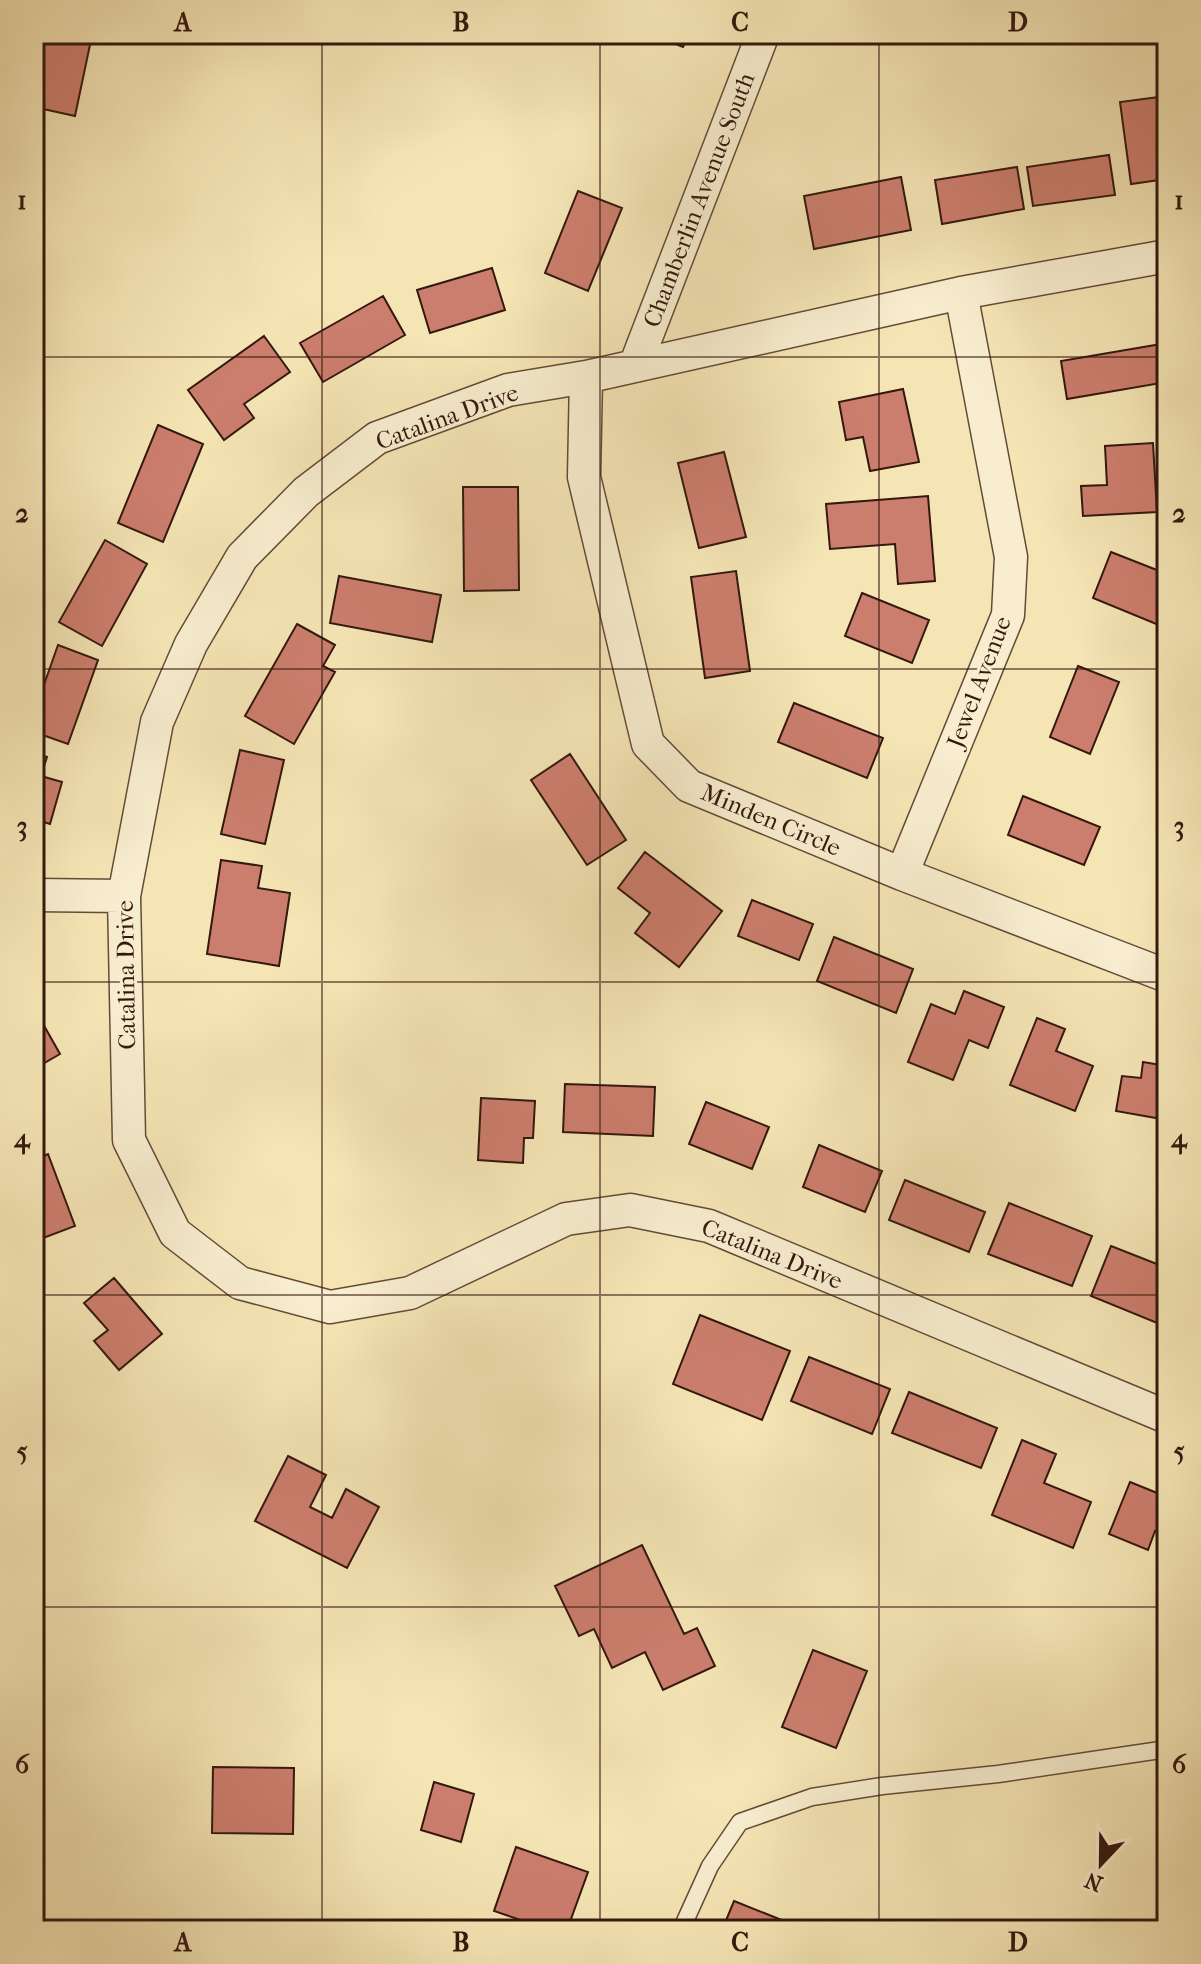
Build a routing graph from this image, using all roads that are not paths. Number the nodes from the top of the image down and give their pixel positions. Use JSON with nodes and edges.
{"nodes":[{"id":1,"x":763,"y":34,"type":"edge"},
{"id":2,"x":1167,"y":256,"type":"edge"},
{"id":3,"x":961,"y":293,"type":"junction"},
{"id":4,"x":635,"y":366,"type":"junction"},
{"id":5,"x":586,"y":377,"type":"junction"},
{"id":6,"x":902,"y":874,"type":"junction"},
{"id":7,"x":34,"y":895,"type":"edge"},
{"id":8,"x":124,"y":896,"type":"junction"},
{"id":9,"x":1167,"y":976,"type":"edge"},
{"id":10,"x":1167,"y":1417,"type":"edge"},
{"id":11,"x":1167,"y":1749,"type":"edge"},
{"id":12,"x":681,"y":1930,"type":"edge"}],
"edges":[{"from":1,"to":4,"type":"street","name":"Chamberlin Avenue South"},
{"from":2,"to":3,"type":"street","name":"Catalina Drive"},
{"from":3,"to":4,"type":"street","name":"Catalina Drive"},
{"from":3,"to":6,"type":"street","name":"Jewel Avenue"},
{"from":4,"to":5,"type":"street","name":"Catalina Drive"},
{"from":5,"to":6,"type":"street","name":"Minden Circle"},
{"from":5,"to":8,"type":"street","name":"Catalina Drive"},
{"from":6,"to":9,"type":"street","name":"Minden Circle"},
{"from":7,"to":8,"type":"street"},
{"from":8,"to":10,"type":"street","name":"Catalina Drive"},
{"from":11,"to":12,"type":"lane"}]}
